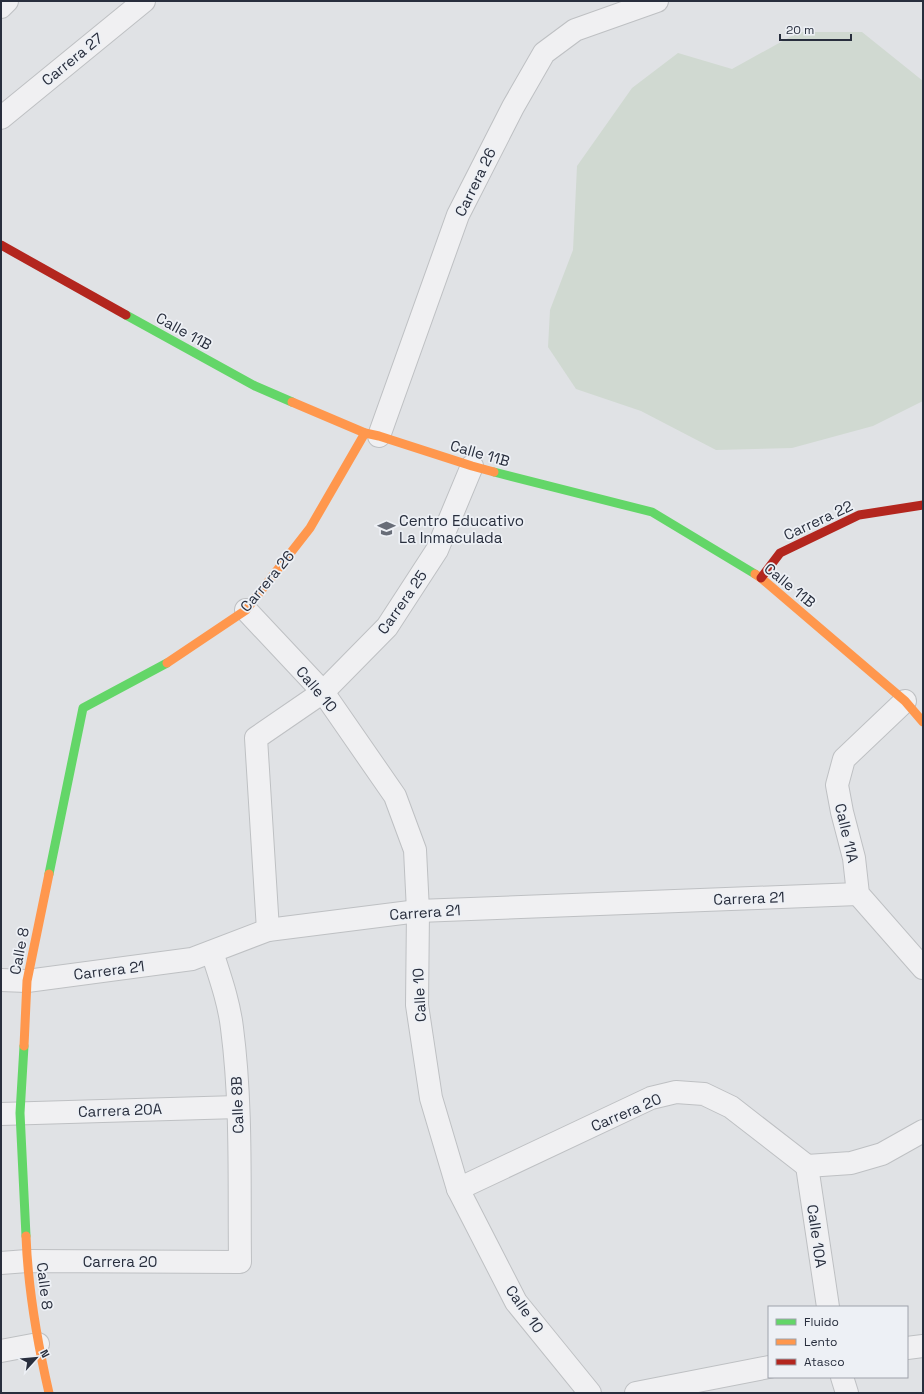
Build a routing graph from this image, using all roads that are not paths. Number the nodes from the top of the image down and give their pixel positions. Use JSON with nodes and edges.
{"nodes":[{"id":1,"x":7,"y":1,"type":"edge"},
{"id":2,"x":144,"y":1,"type":"edge"},
{"id":3,"x":657,"y":1,"type":"edge"},
{"id":4,"x":1,"y":7,"type":"edge"},
{"id":5,"x":1,"y":118,"type":"edge"},
{"id":6,"x":1,"y":245,"type":"edge"},
{"id":7,"x":372,"y":435,"type":"junction"},
{"id":8,"x":472,"y":466,"type":"junction"},
{"id":9,"x":923,"y":505,"type":"edge"},
{"id":10,"x":761,"y":578,"type":"junction"},
{"id":11,"x":246,"y":610,"type":"junction"},
{"id":12,"x":323,"y":692,"type":"junction"},
{"id":13,"x":905,"y":701,"type":"junction"},
{"id":14,"x":83,"y":708,"type":"joint"},
{"id":15,"x":923,"y":722,"type":"edge"},
{"id":16,"x":858,"y":894,"type":"junction"},
{"id":17,"x":418,"y":911,"type":"junction"},
{"id":18,"x":260,"y":933,"type":"junction"},
{"id":19,"x":222,"y":948,"type":"junction"},
{"id":20,"x":923,"y":968,"type":"edge"},
{"id":21,"x":1,"y":980,"type":"edge"},
{"id":22,"x":27,"y":981,"type":"junction"},
{"id":23,"x":238,"y":1107,"type":"junction"},
{"id":24,"x":11,"y":1114,"type":"edge"},
{"id":25,"x":923,"y":1131,"type":"edge"},
{"id":26,"x":807,"y":1166,"type":"junction"},
{"id":27,"x":458,"y":1188,"type":"junction"},
{"id":28,"x":27,"y":1261,"type":"junction"},
{"id":29,"x":240,"y":1262,"type":"joint"},
{"id":30,"x":1,"y":1263,"type":"edge"},
{"id":31,"x":828,"y":1306,"type":"edge"},
{"id":32,"x":38,"y":1344,"type":"junction"},
{"id":33,"x":923,"y":1346,"type":"edge"},
{"id":34,"x":908,"y":1348,"type":"edge"},
{"id":35,"x":1,"y":1351,"type":"edge"},
{"id":36,"x":768,"y":1367,"type":"edge"},
{"id":37,"x":842,"y":1378,"type":"edge"},
{"id":38,"x":49,"y":1393,"type":"edge"},
{"id":39,"x":590,"y":1393,"type":"edge"},
{"id":40,"x":636,"y":1393,"type":"edge"},
{"id":41,"x":847,"y":1393,"type":"edge"}],
"edges":[{"from":1,"to":4,"type":"street"},
{"from":2,"to":5,"type":"street","name":"Carrera 27"},
{"from":3,"to":7,"type":"street","name":"Carrera 26"},
{"from":6,"to":7,"type":"street","name":"Calle 11B"},
{"from":7,"to":8,"type":"street","name":"Calle 11B"},
{"from":7,"to":11,"type":"street","name":"Carrera 26"},
{"from":8,"to":10,"type":"street","name":"Calle 11B"},
{"from":8,"to":12,"type":"street","name":"Carrera 25"},
{"from":9,"to":10,"type":"street","name":"Carrera 22"},
{"from":10,"to":13,"type":"street","name":"Calle 11B"},
{"from":11,"to":12,"type":"street","name":"Calle 10"},
{"from":11,"to":14,"type":"street","name":"Carrera 26"},
{"from":12,"to":17,"type":"street","name":"Calle 10"},
{"from":12,"to":18,"type":"street","name":"Carrera 25"},
{"from":13,"to":15,"type":"street","name":"Calle 11B"},
{"from":13,"to":16,"type":"street","name":"Calle 11A"},
{"from":14,"to":22,"type":"street","name":"Calle 8"},
{"from":16,"to":17,"type":"street","name":"Carrera 21"},
{"from":16,"to":20,"type":"street"},
{"from":17,"to":18,"type":"street","name":"Carrera 21"},
{"from":17,"to":27,"type":"street","name":"Calle 10"},
{"from":18,"to":19,"type":"street","name":"Carrera 21"},
{"from":19,"to":22,"type":"street","name":"Carrera 21"},
{"from":19,"to":23,"type":"street","name":"Calle 8B"},
{"from":21,"to":22,"type":"street","name":"Carrera 21"},
{"from":22,"to":24,"type":"street","name":"Calle 8"},
{"from":23,"to":24,"type":"street","name":"Carrera 20A"},
{"from":23,"to":29,"type":"street","name":"Calle 8B"},
{"from":24,"to":28,"type":"street","name":"Calle 8"},
{"from":25,"to":26,"type":"street"},
{"from":26,"to":27,"type":"street","name":"Carrera 20"},
{"from":26,"to":31,"type":"street","name":"Calle 10A"},
{"from":27,"to":39,"type":"street","name":"Calle 10"},
{"from":28,"to":29,"type":"street","name":"Carrera 20"},
{"from":28,"to":30,"type":"street","name":"Carrera 20"},
{"from":28,"to":32,"type":"street","name":"Calle 8"},
{"from":32,"to":35,"type":"street"},
{"from":32,"to":38,"type":"street","name":"Calle 8"},
{"from":33,"to":34,"type":"street"},
{"from":36,"to":40,"type":"street"},
{"from":37,"to":41,"type":"street"}]}
